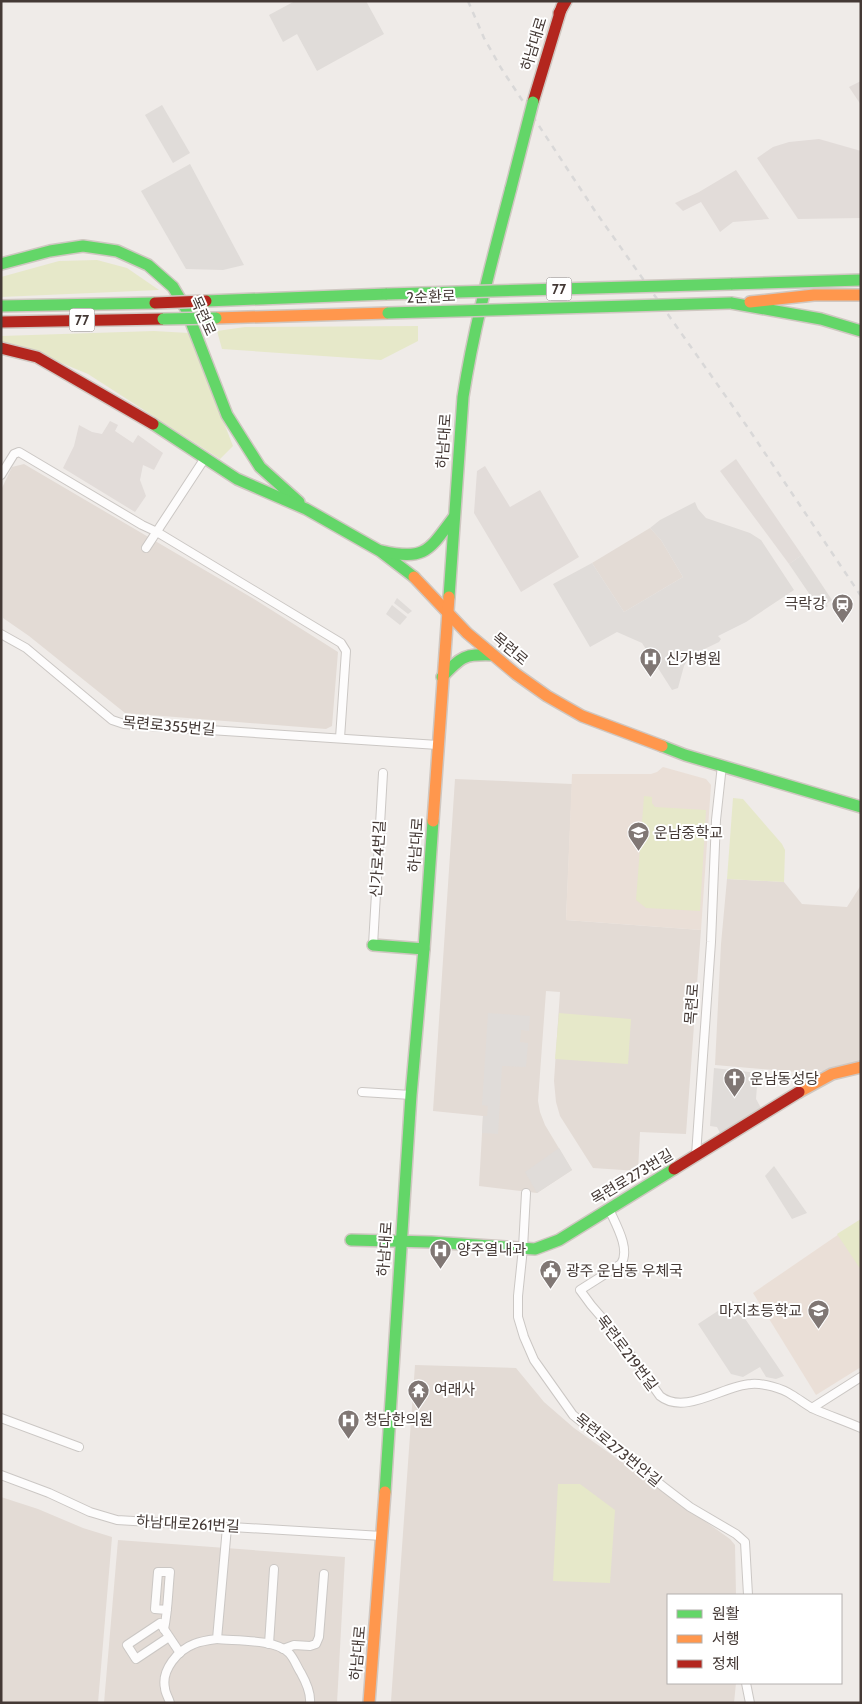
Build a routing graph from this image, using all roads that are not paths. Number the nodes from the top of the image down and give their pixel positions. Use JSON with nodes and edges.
{"nodes":[{"id":1,"x":565,"y":1,"type":"edge"},
{"id":2,"x":1,"y":264,"type":"edge"},
{"id":3,"x":861,"y":280,"type":"edge"},
{"id":4,"x":861,"y":295,"type":"edge"},
{"id":5,"x":732,"y":303,"type":"junction"},
{"id":6,"x":1,"y":306,"type":"edge"},
{"id":7,"x":1,"y":322,"type":"edge"},
{"id":8,"x":861,"y":332,"type":"edge"},
{"id":9,"x":1,"y":348,"type":"edge"},
{"id":10,"x":205,"y":458,"type":"junction"},
{"id":11,"x":1,"y":475,"type":"edge"},
{"id":12,"x":306,"y":509,"type":"junction"},
{"id":13,"x":454,"y":517,"type":"junction"},
{"id":14,"x":156,"y":532,"type":"junction"},
{"id":15,"x":146,"y":548,"type":"dead end"},
{"id":16,"x":380,"y":551,"type":"junction"},
{"id":17,"x":448,"y":610,"type":"junction"},
{"id":18,"x":1,"y":634,"type":"edge"},
{"id":19,"x":493,"y":655,"type":"junction"},
{"id":20,"x":442,"y":677,"type":"junction"},
{"id":21,"x":340,"y":738,"type":"junction"},
{"id":22,"x":438,"y":745,"type":"junction"},
{"id":23,"x":722,"y":765,"type":"junction"},
{"id":24,"x":383,"y":773,"type":"dead end"},
{"id":25,"x":861,"y":807,"type":"edge"},
{"id":26,"x":372,"y":945,"type":"joint"},
{"id":27,"x":424,"y":949,"type":"junction"},
{"id":28,"x":860,"y":1068,"type":"edge"},
{"id":29,"x":362,"y":1092,"type":"dead end"},
{"id":30,"x":411,"y":1095,"type":"junction"},
{"id":31,"x":696,"y":1156,"type":"junction"},
{"id":32,"x":526,"y":1194,"type":"dead end"},
{"id":33,"x":609,"y":1209,"type":"junction"},
{"id":34,"x":351,"y":1240,"type":"dead end"},
{"id":35,"x":402,"y":1242,"type":"junction"},
{"id":36,"x":523,"y":1248,"type":"junction"},
{"id":37,"x":861,"y":1377,"type":"edge"},
{"id":38,"x":812,"y":1408,"type":"junction"},
{"id":39,"x":1,"y":1418,"type":"edge"},
{"id":40,"x":861,"y":1428,"type":"edge"},
{"id":41,"x":79,"y":1447,"type":"dead end"},
{"id":42,"x":1,"y":1475,"type":"edge"},
{"id":43,"x":227,"y":1527,"type":"junction"},
{"id":44,"x":382,"y":1536,"type":"junction"},
{"id":45,"x":274,"y":1569,"type":"dead end"},
{"id":46,"x":324,"y":1574,"type":"dead end"},
{"id":47,"x":748,"y":1594,"type":"edge"},
{"id":48,"x":167,"y":1610,"type":"junction"},
{"id":49,"x":164,"y":1629,"type":"junction"},
{"id":50,"x":169,"y":1637,"type":"junction"},
{"id":51,"x":217,"y":1640,"type":"junction"},
{"id":52,"x":269,"y":1644,"type":"junction"},
{"id":53,"x":283,"y":1649,"type":"junction"},
{"id":54,"x":180,"y":1653,"type":"junction"},
{"id":55,"x":746,"y":1684,"type":"edge"},
{"id":56,"x":170,"y":1703,"type":"edge"},
{"id":57,"x":310,"y":1703,"type":"edge"},
{"id":58,"x":369,"y":1703,"type":"edge"},
{"id":59,"x":750,"y":1703,"type":"edge"}],
"edges":[{"from":1,"to":13,"type":"main road","name":"하남대로","bridge":true},
{"from":2,"to":12,"type":"main road","name":"목련로"},
{"from":3,"to":6,"type":"main road","name":"2순환로","number":"77","bridge":true},
{"from":4,"to":5,"type":"main road","name":"2순환로","number":"77"},
{"from":5,"to":7,"type":"main road","name":"2순환로","number":"77","bridge":true},
{"from":5,"to":8,"type":"main road"},
{"from":9,"to":10,"type":"main road","name":"목련로"},
{"from":10,"to":12,"type":"main road","name":"목련로"},
{"from":10,"to":14,"type":"street"},
{"from":11,"to":14,"type":"street"},
{"from":12,"to":16,"type":"main road","name":"목련로"},
{"from":13,"to":16,"type":"main road"},
{"from":13,"to":17,"type":"main road","name":"하남대로"},
{"from":14,"to":15,"type":"street"},
{"from":14,"to":21,"type":"street"},
{"from":16,"to":17,"type":"main road","name":"목련로"},
{"from":17,"to":19,"type":"main road","name":"목련로"},
{"from":17,"to":20,"type":"main road","name":"하남대로"},
{"from":18,"to":21,"type":"street","name":"목련로355번길"},
{"from":19,"to":20,"type":"main road"},
{"from":19,"to":23,"type":"main road","name":"목련로"},
{"from":20,"to":22,"type":"main road","name":"하남대로"},
{"from":21,"to":22,"type":"street","name":"목련로355번길"},
{"from":22,"to":27,"type":"main road","name":"하남대로"},
{"from":23,"to":25,"type":"main road","name":"목련로"},
{"from":23,"to":31,"type":"street","name":"목련로"},
{"from":24,"to":26,"type":"street","name":"신가로4번길"},
{"from":26,"to":27,"type":"main road"},
{"from":27,"to":30,"type":"main road","name":"하남대로"},
{"from":28,"to":31,"type":"main road","name":"목련로273번길"},
{"from":29,"to":30,"type":"street"},
{"from":30,"to":35,"type":"main road","name":"하남대로"},
{"from":31,"to":33,"type":"main road","name":"목련로273번길"},
{"from":32,"to":36,"type":"street"},
{"from":33,"to":36,"type":"main road","name":"목련로273번길"},
{"from":33,"to":38,"type":"street","name":"목련로219번길"},
{"from":34,"to":35,"type":"main road","name":"목련로273번길"},
{"from":35,"to":36,"type":"main road","name":"목련로273번길"},
{"from":35,"to":44,"type":"main road","name":"하남대로"},
{"from":36,"to":47,"type":"street","name":"목련로273번안길"},
{"from":37,"to":38,"type":"street"},
{"from":38,"to":40,"type":"street","name":"목련로219번길"},
{"from":39,"to":41,"type":"street"},
{"from":42,"to":43,"type":"street","name":"하남대로261번길"},
{"from":43,"to":44,"type":"street","name":"하남대로261번길"},
{"from":43,"to":51,"type":"street"},
{"from":44,"to":58,"type":"main road","name":"하남대로"},
{"from":45,"to":52,"type":"street"},
{"from":46,"to":53,"type":"street"},
{"from":48,"to":48,"type":"street"},
{"from":48,"to":49,"type":"street"},
{"from":49,"to":50,"type":"street"},
{"from":49,"to":50,"type":"street"},
{"from":50,"to":54,"type":"street"},
{"from":51,"to":52,"type":"street"},
{"from":51,"to":54,"type":"street"},
{"from":52,"to":53,"type":"street"},
{"from":53,"to":57,"type":"street"},
{"from":54,"to":56,"type":"street"},
{"from":55,"to":59,"type":"street"}]}
